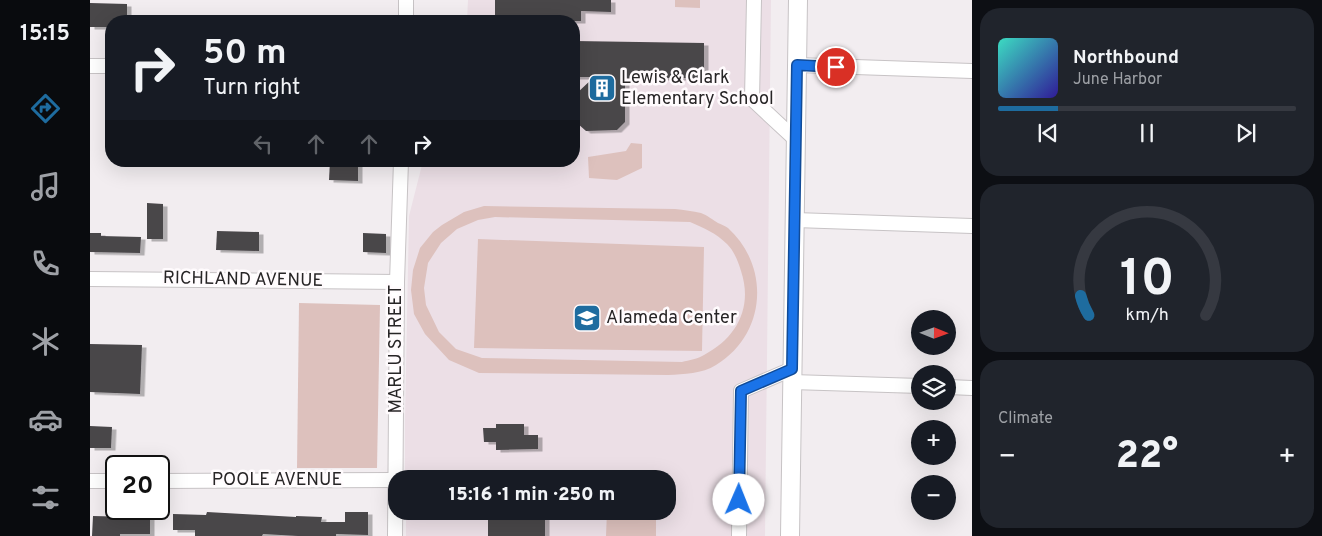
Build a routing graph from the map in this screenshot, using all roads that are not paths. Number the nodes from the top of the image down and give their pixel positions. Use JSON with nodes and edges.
{"nodes":[{"id":1,"x":406,"y":0,"type":"edge"},
{"id":2,"x":754,"y":0,"type":"edge"},
{"id":3,"x":798,"y":0,"type":"edge"},
{"id":4,"x":406,"y":15,"type":"edge"},
{"id":5,"x":797,"y":65,"type":"junction"},
{"id":6,"x":90,"y":66,"type":"edge"},
{"id":7,"x":105,"y":66,"type":"edge"},
{"id":8,"x":972,"y":71,"type":"edge"},
{"id":9,"x":796,"y":140,"type":"junction"},
{"id":10,"x":401,"y":167,"type":"edge"},
{"id":11,"x":794,"y":220,"type":"junction"},
{"id":12,"x":972,"y":226,"type":"edge"},
{"id":13,"x":90,"y":278,"type":"edge"},
{"id":14,"x":397,"y":282,"type":"junction"},
{"id":15,"x":792,"y":375,"type":"junction"},
{"id":16,"x":911,"y":385,"type":"edge"},
{"id":17,"x":956,"y":387,"type":"edge"},
{"id":18,"x":972,"y":388,"type":"edge"},
{"id":19,"x":396,"y":470,"type":"edge"},
{"id":20,"x":388,"y":480,"type":"edge"},
{"id":21,"x":90,"y":481,"type":"edge"},
{"id":22,"x":105,"y":481,"type":"edge"},
{"id":23,"x":170,"y":481,"type":"edge"},
{"id":24,"x":395,"y":520,"type":"edge"},
{"id":25,"x":395,"y":536,"type":"edge"},
{"id":26,"x":739,"y":536,"type":"edge"},
{"id":27,"x":790,"y":536,"type":"edge"}],
"edges":[{"from":1,"to":4,"type":"street"},
{"from":2,"to":9,"type":"street"},
{"from":3,"to":5,"type":"main road"},
{"from":5,"to":8,"type":"street"},
{"from":5,"to":9,"type":"main road"},
{"from":6,"to":7,"type":"street"},
{"from":9,"to":11,"type":"main road"},
{"from":10,"to":14,"type":"street","name":"MARLU STREET"},
{"from":11,"to":12,"type":"street"},
{"from":11,"to":15,"type":"main road"},
{"from":13,"to":14,"type":"street","name":"RICHLAND AVENUE"},
{"from":14,"to":19,"type":"street","name":"MARLU STREET"},
{"from":15,"to":16,"type":"street"},
{"from":15,"to":26,"type":"street"},
{"from":15,"to":27,"type":"main road"},
{"from":17,"to":18,"type":"street"},
{"from":20,"to":23,"type":"street","name":"POOLE AVENUE"},
{"from":21,"to":22,"type":"street"},
{"from":24,"to":25,"type":"street","name":"MARLU STREET"}]}
